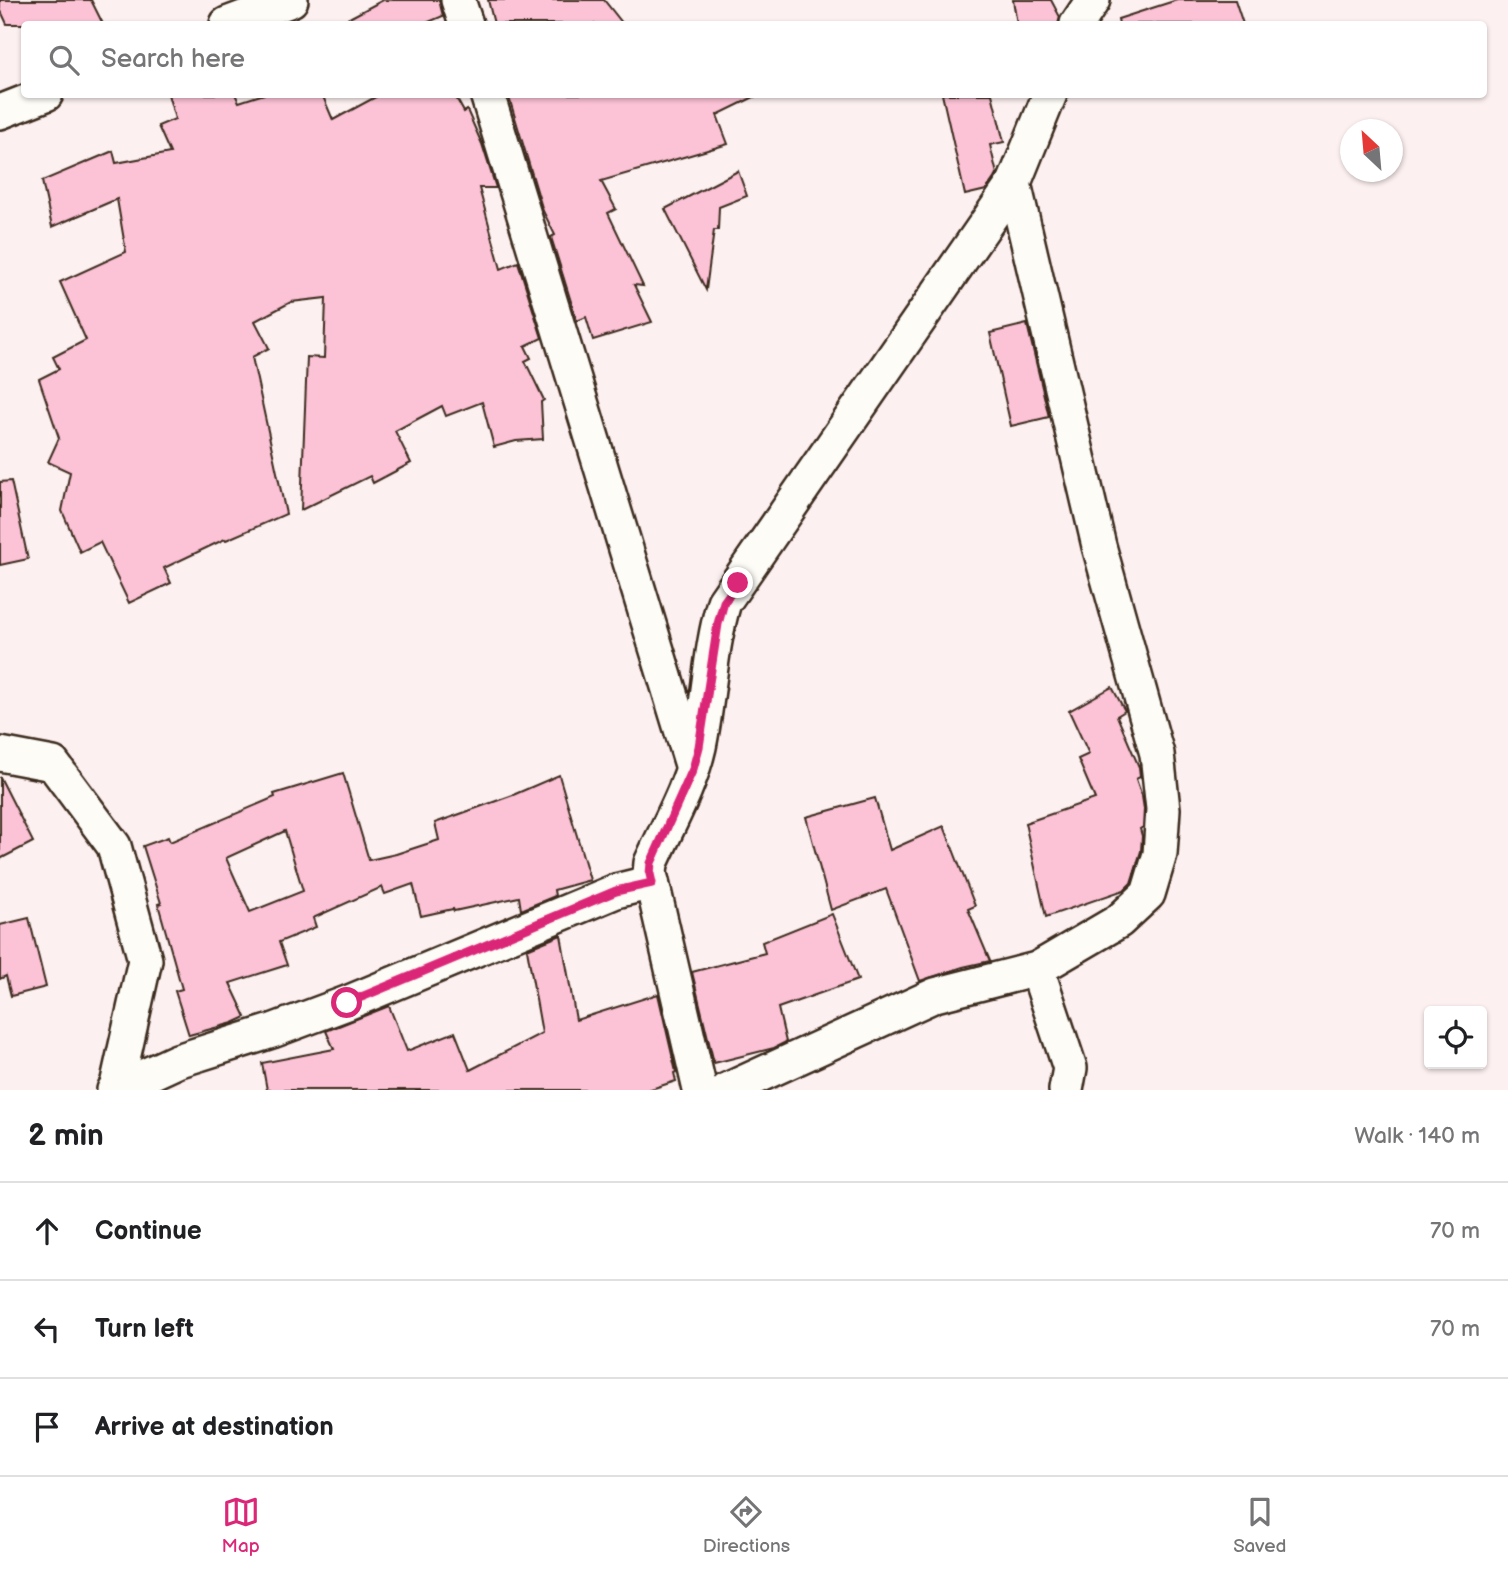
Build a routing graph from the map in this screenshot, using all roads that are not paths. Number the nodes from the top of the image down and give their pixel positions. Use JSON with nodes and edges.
{"nodes":[{"id":1,"x":290,"y":0,"type":"edge"},
{"id":2,"x":458,"y":0,"type":"edge"},
{"id":3,"x":1093,"y":0,"type":"edge"},
{"id":4,"x":235,"y":21,"type":"edge"},
{"id":5,"x":465,"y":21,"type":"edge"},
{"id":6,"x":1079,"y":21,"type":"edge"},
{"id":7,"x":36,"y":98,"type":"edge"},
{"id":8,"x":488,"y":98,"type":"edge"},
{"id":9,"x":1048,"y":98,"type":"edge"},
{"id":10,"x":0,"y":112,"type":"edge"},
{"id":11,"x":1014,"y":183,"type":"junction"},
{"id":12,"x":0,"y":754,"type":"edge"},
{"id":13,"x":693,"y":769,"type":"junction"},
{"id":14,"x":652,"y":883,"type":"junction"},
{"id":15,"x":1037,"y":969,"type":"junction"},
{"id":16,"x":116,"y":1090,"type":"edge"},
{"id":17,"x":700,"y":1090,"type":"edge"},
{"id":18,"x":727,"y":1090,"type":"edge"},
{"id":19,"x":1066,"y":1090,"type":"edge"}],
"edges":[{"from":1,"to":4,"type":"street"},
{"from":2,"to":5,"type":"street"},
{"from":3,"to":6,"type":"street"},
{"from":7,"to":10,"type":"street"},
{"from":8,"to":13,"type":"street"},
{"from":9,"to":11,"type":"street"},
{"from":11,"to":13,"type":"street"},
{"from":11,"to":15,"type":"street"},
{"from":12,"to":16,"type":"street"},
{"from":13,"to":14,"type":"street"},
{"from":14,"to":16,"type":"street"},
{"from":14,"to":17,"type":"street"},
{"from":15,"to":18,"type":"street"},
{"from":15,"to":19,"type":"street"}]}
